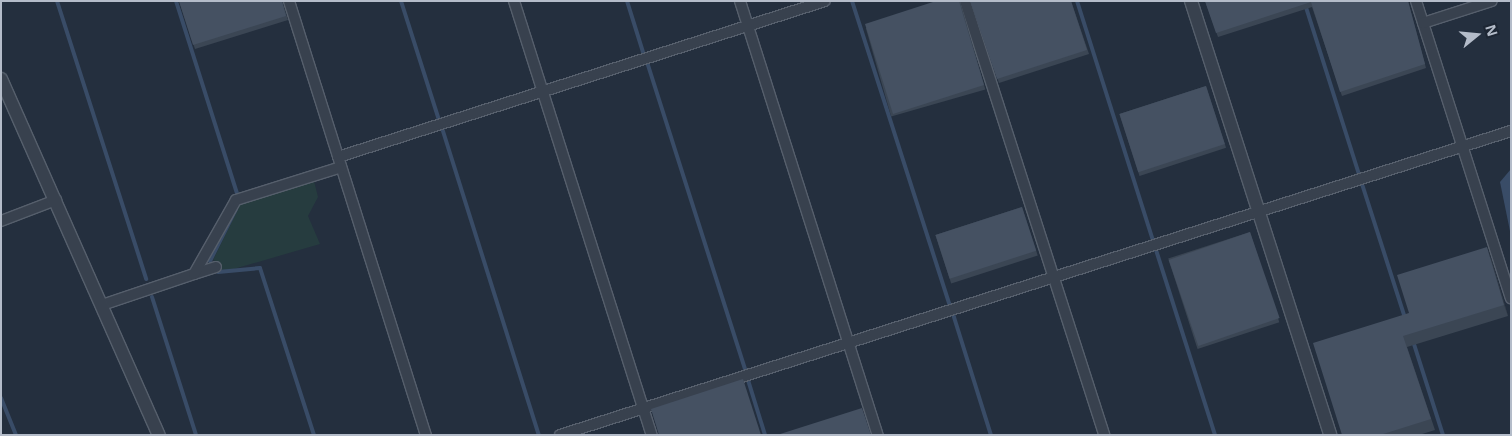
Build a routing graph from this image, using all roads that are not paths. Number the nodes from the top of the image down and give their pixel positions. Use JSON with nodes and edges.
{"nodes":[{"id":1,"x":289,"y":1,"type":"edge"},
{"id":2,"x":514,"y":1,"type":"edge"},
{"id":3,"x":740,"y":1,"type":"edge"},
{"id":4,"x":825,"y":1,"type":"edge"},
{"id":5,"x":965,"y":1,"type":"edge"},
{"id":6,"x":1191,"y":1,"type":"edge"},
{"id":7,"x":1416,"y":1,"type":"edge"},
{"id":8,"x":1492,"y":1,"type":"edge"},
{"id":9,"x":1423,"y":23,"type":"junction"},
{"id":10,"x":748,"y":26,"type":"junction"},
{"id":11,"x":1,"y":78,"type":"edge"},
{"id":12,"x":543,"y":91,"type":"junction"},
{"id":13,"x":1511,"y":131,"type":"edge"},
{"id":14,"x":1462,"y":147,"type":"junction"},
{"id":15,"x":340,"y":162,"type":"junction"},
{"id":16,"x":56,"y":200,"type":"junction"},
{"id":17,"x":1258,"y":212,"type":"junction"},
{"id":18,"x":1,"y":221,"type":"edge"},
{"id":19,"x":216,"y":267,"type":"dead end"},
{"id":20,"x":194,"y":274,"type":"junction"},
{"id":21,"x":1053,"y":278,"type":"junction"},
{"id":22,"x":1511,"y":298,"type":"edge"},
{"id":23,"x":102,"y":305,"type":"junction"},
{"id":24,"x":849,"y":342,"type":"junction"},
{"id":25,"x":644,"y":408,"type":"junction"},
{"id":26,"x":159,"y":435,"type":"edge"},
{"id":27,"x":426,"y":435,"type":"edge"},
{"id":28,"x":560,"y":435,"type":"edge"},
{"id":29,"x":652,"y":435,"type":"edge"},
{"id":30,"x":878,"y":435,"type":"edge"},
{"id":31,"x":1104,"y":435,"type":"edge"},
{"id":32,"x":1330,"y":435,"type":"edge"}],
"edges":[{"from":1,"to":15,"type":"street"},
{"from":2,"to":12,"type":"street"},
{"from":3,"to":10,"type":"street"},
{"from":4,"to":10,"type":"street"},
{"from":5,"to":21,"type":"street"},
{"from":6,"to":17,"type":"street"},
{"from":7,"to":9,"type":"street"},
{"from":8,"to":9,"type":"street"},
{"from":9,"to":14,"type":"street"},
{"from":10,"to":12,"type":"street"},
{"from":10,"to":24,"type":"street"},
{"from":11,"to":16,"type":"street"},
{"from":12,"to":15,"type":"street"},
{"from":12,"to":25,"type":"street"},
{"from":13,"to":14,"type":"street"},
{"from":14,"to":17,"type":"street"},
{"from":14,"to":22,"type":"street"},
{"from":15,"to":20,"type":"street"},
{"from":15,"to":27,"type":"street"},
{"from":16,"to":18,"type":"street"},
{"from":16,"to":23,"type":"street"},
{"from":17,"to":21,"type":"street"},
{"from":17,"to":32,"type":"street"},
{"from":19,"to":20,"type":"street"},
{"from":20,"to":23,"type":"street"},
{"from":21,"to":24,"type":"street"},
{"from":21,"to":31,"type":"street"},
{"from":23,"to":26,"type":"street"},
{"from":24,"to":25,"type":"street"},
{"from":24,"to":30,"type":"street"},
{"from":25,"to":28,"type":"street"},
{"from":25,"to":29,"type":"street"}]}
